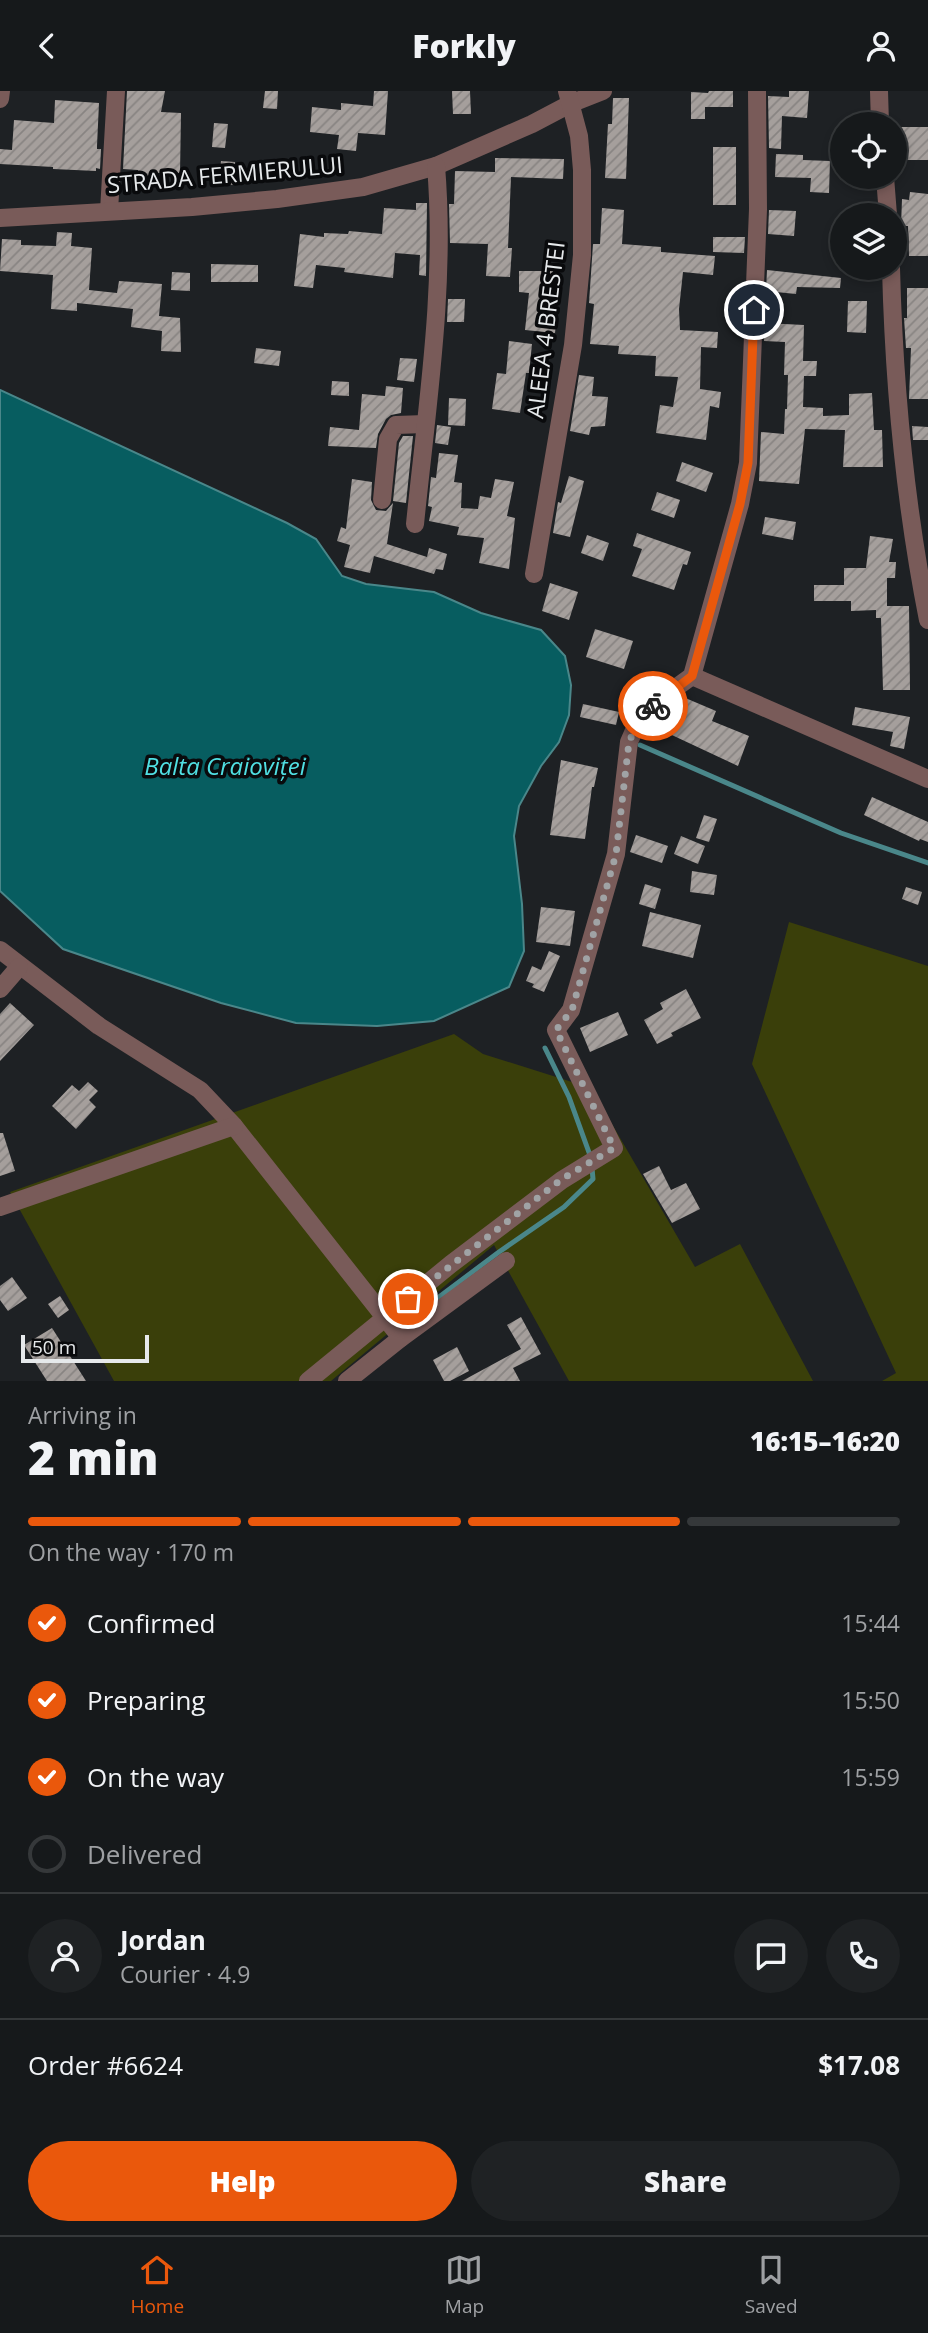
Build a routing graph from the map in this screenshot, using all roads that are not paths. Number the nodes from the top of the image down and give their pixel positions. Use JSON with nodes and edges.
{"nodes":[{"id":1,"x":1,"y":91,"type":"edge"},
{"id":2,"x":116,"y":91,"type":"edge"},
{"id":3,"x":603,"y":91,"type":"edge"},
{"id":4,"x":757,"y":91,"type":"edge"},
{"id":5,"x":879,"y":91,"type":"edge"},
{"id":6,"x":569,"y":97,"type":"edge"},
{"id":7,"x":0,"y":99,"type":"edge"},
{"id":8,"x":880,"y":112,"type":"edge"},
{"id":9,"x":436,"y":166,"type":"junction"},
{"id":10,"x":109,"y":211,"type":"junction"},
{"id":11,"x":0,"y":218,"type":"edge"},
{"id":12,"x":892,"y":280,"type":"edge"},
{"id":13,"x":425,"y":424,"type":"junction"},
{"id":14,"x":382,"y":500,"type":"dead end"},
{"id":15,"x":415,"y":524,"type":"dead end"},
{"id":16,"x":534,"y":574,"type":"dead end"},
{"id":17,"x":928,"y":620,"type":"edge"},
{"id":18,"x":692,"y":676,"type":"junction"},
{"id":19,"x":928,"y":779,"type":"edge"},
{"id":20,"x":0,"y":950,"type":"edge"},
{"id":21,"x":19,"y":967,"type":"junction"},
{"id":22,"x":0,"y":989,"type":"edge"},
{"id":23,"x":234,"y":1126,"type":"junction"},
{"id":24,"x":0,"y":1207,"type":"edge"},
{"id":25,"x":506,"y":1262,"type":"dead end"},
{"id":26,"x":386,"y":1316,"type":"junction"},
{"id":27,"x":401,"y":1338,"type":"junction"},
{"id":28,"x":335,"y":1361,"type":"junction"},
{"id":29,"x":347,"y":1380,"type":"edge"},
{"id":30,"x":308,"y":1381,"type":"edge"}],
"edges":[{"from":1,"to":7,"type":"street"},
{"from":2,"to":10,"type":"street"},
{"from":3,"to":6,"type":"street","name":"STRADA FERMIERULUI"},
{"from":4,"to":18,"type":"street"},
{"from":5,"to":8,"type":"street"},
{"from":6,"to":9,"type":"street","name":"STRADA FERMIERULUI"},
{"from":6,"to":16,"type":"street","name":"ALEEA 4 BRESTEI"},
{"from":9,"to":10,"type":"street","name":"STRADA FERMIERULUI"},
{"from":9,"to":13,"type":"street"},
{"from":10,"to":11,"type":"street","name":"STRADA FERMIERULUI"},
{"from":12,"to":17,"type":"street"},
{"from":13,"to":14,"type":"street"},
{"from":13,"to":15,"type":"street"},
{"from":18,"to":19,"type":"street"},
{"from":18,"to":26,"type":"street"},
{"from":20,"to":21,"type":"street"},
{"from":21,"to":22,"type":"street"},
{"from":21,"to":23,"type":"street"},
{"from":23,"to":24,"type":"street"},
{"from":23,"to":26,"type":"street"},
{"from":25,"to":27,"type":"street"},
{"from":26,"to":27,"type":"street"},
{"from":26,"to":28,"type":"street"},
{"from":27,"to":29,"type":"street"},
{"from":28,"to":29,"type":"street"},
{"from":28,"to":30,"type":"street"}]}
